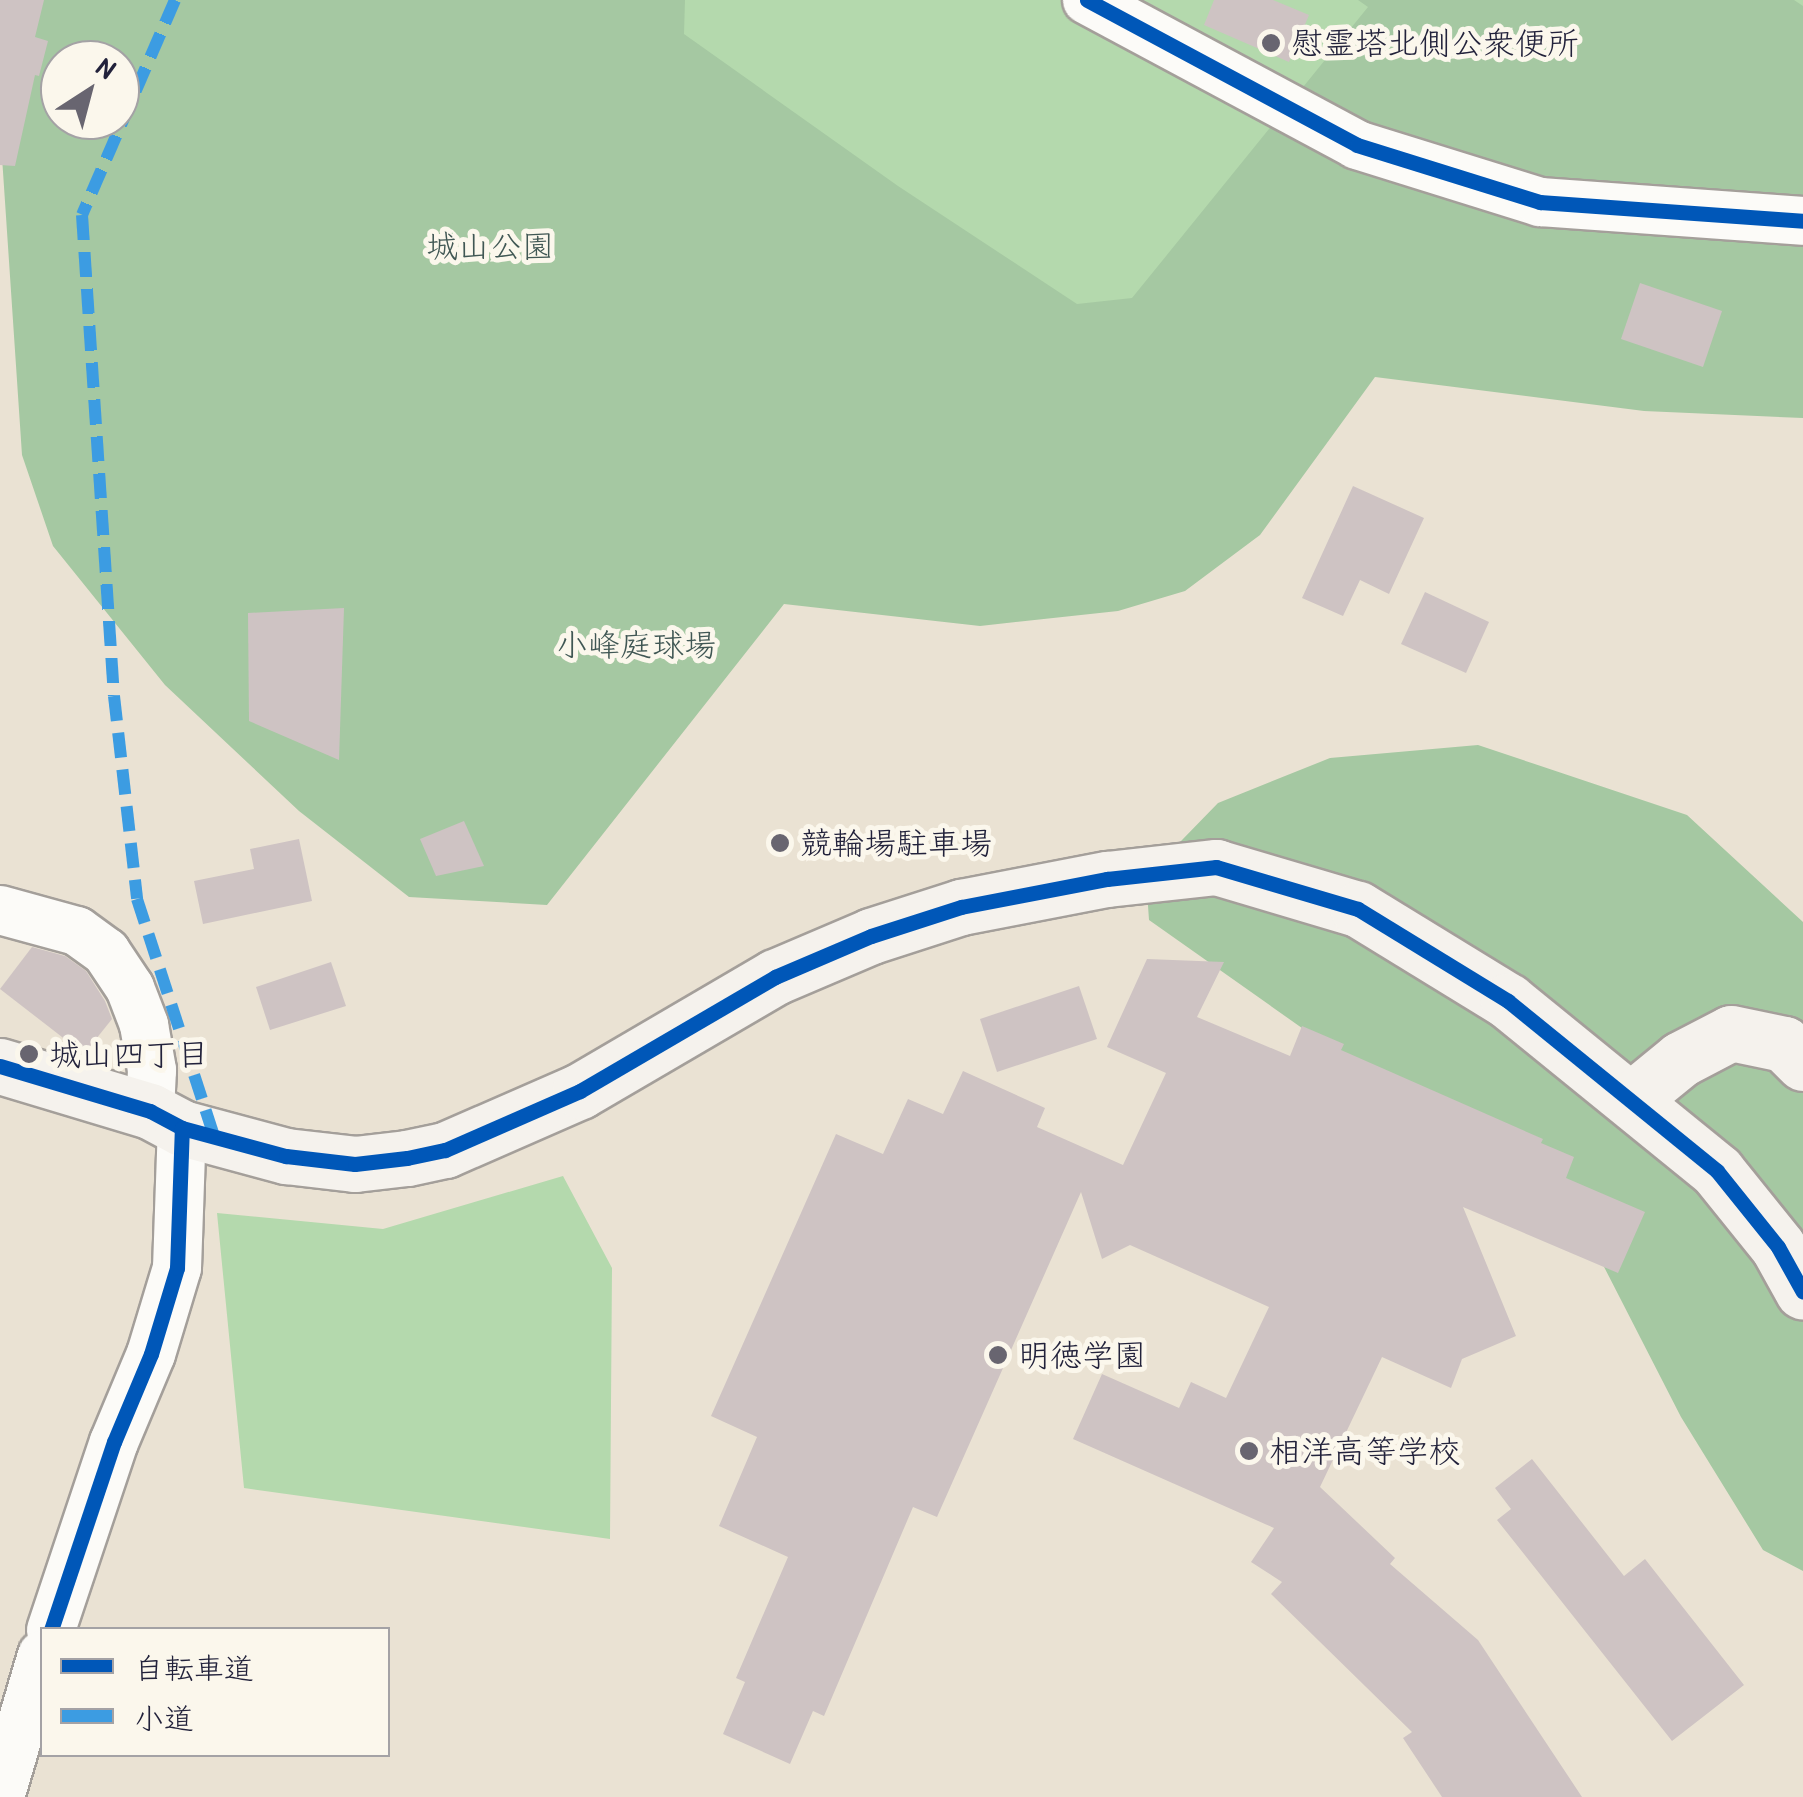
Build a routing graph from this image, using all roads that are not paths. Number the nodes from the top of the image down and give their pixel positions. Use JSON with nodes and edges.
{"nodes":[{"id":1,"x":1087,"y":0,"type":"edge"},
{"id":2,"x":1803,"y":221,"type":"edge"},
{"id":3,"x":0,"y":910,"type":"edge"},
{"id":4,"x":1803,"y":1064,"type":"edge"},
{"id":5,"x":0,"y":1066,"type":"edge"},
{"id":6,"x":1632,"y":1100,"type":"junction"},
{"id":7,"x":166,"y":1120,"type":"junction"},
{"id":8,"x":1803,"y":1292,"type":"edge"},
{"id":9,"x":52,"y":1627,"type":"edge"},
{"id":10,"x":40,"y":1663,"type":"edge"},
{"id":11,"x":0,"y":1797,"type":"edge"}],
"edges":[{"from":1,"to":2,"type":"street"},
{"from":3,"to":7,"type":"street"},
{"from":4,"to":6,"type":"street"},
{"from":5,"to":7,"type":"street"},
{"from":6,"to":7,"type":"street"},
{"from":6,"to":8,"type":"street"},
{"from":7,"to":9,"type":"street"},
{"from":10,"to":11,"type":"street"}]}
